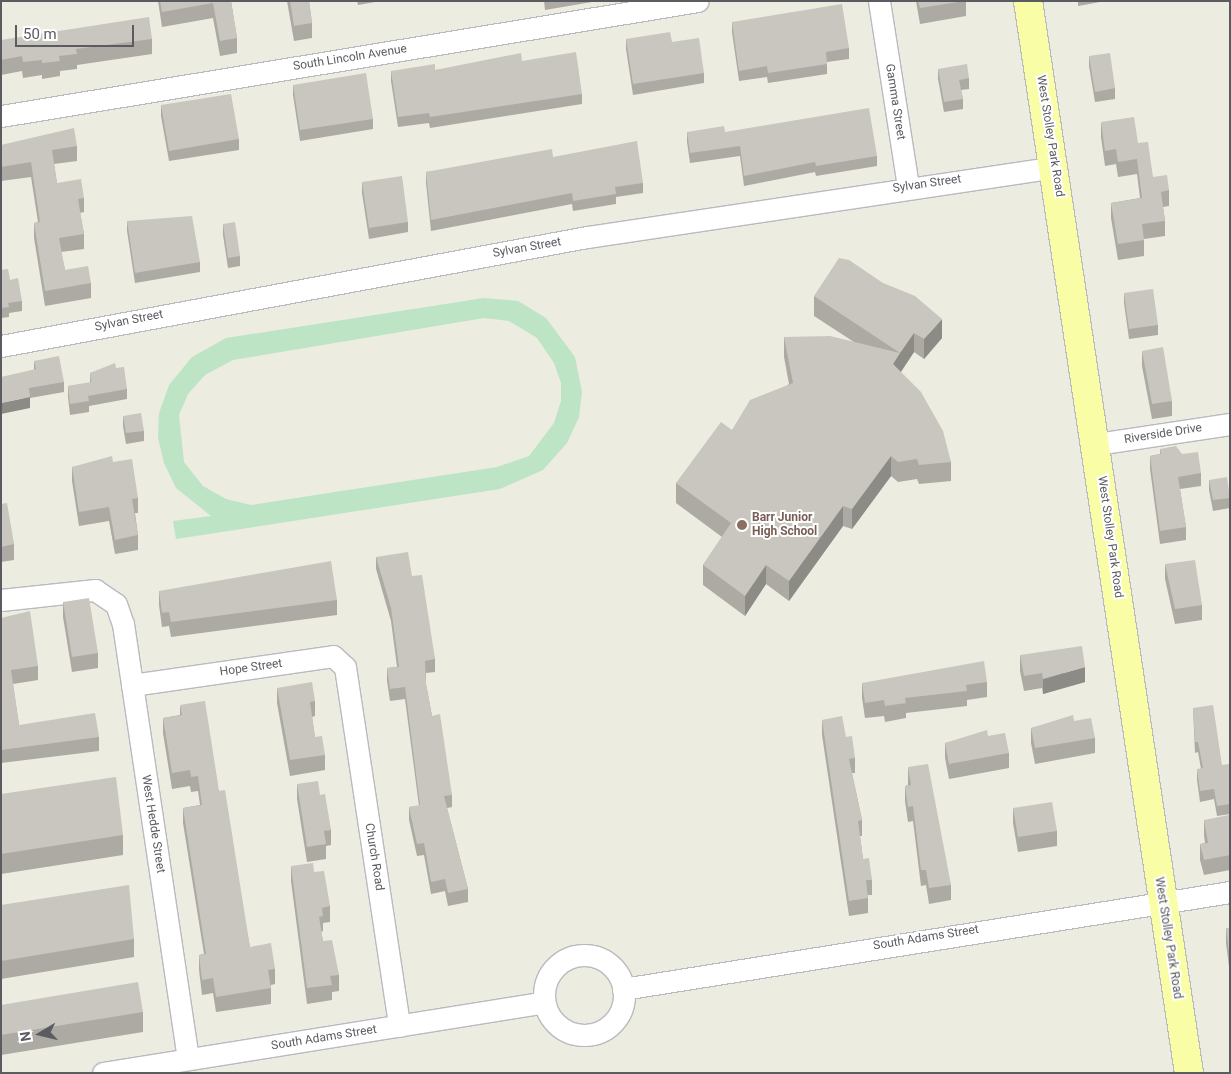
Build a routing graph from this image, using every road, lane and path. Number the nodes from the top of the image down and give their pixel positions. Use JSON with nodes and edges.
{"nodes":[{"id":1,"x":698,"y":1,"type":"edge"},
{"id":2,"x":1028,"y":1,"type":"edge"},
{"id":3,"x":881,"y":9,"type":"edge"},
{"id":4,"x":1,"y":116,"type":"edge"},
{"id":5,"x":1056,"y":167,"type":"junction"},
{"id":6,"x":908,"y":187,"type":"junction"},
{"id":7,"x":1,"y":346,"type":"edge"},
{"id":8,"x":1230,"y":424,"type":"edge"},
{"id":9,"x":1096,"y":444,"type":"junction"},
{"id":10,"x":1,"y":600,"type":"edge"},
{"id":11,"x":132,"y":686,"type":"junction"},
{"id":12,"x":348,"y":688,"type":"joint"},
{"id":13,"x":1230,"y":892,"type":"edge"},
{"id":14,"x":1163,"y":902,"type":"junction"},
{"id":15,"x":623,"y":988,"type":"junction"},
{"id":16,"x":544,"y":1002,"type":"junction"},
{"id":17,"x":399,"y":1026,"type":"junction"},
{"id":18,"x":188,"y":1058,"type":"junction"},
{"id":19,"x":103,"y":1073,"type":"edge"},
{"id":20,"x":1189,"y":1073,"type":"edge"}],
"edges":[{"from":1,"to":4,"type":"street","name":"South Lincoln Avenue"},
{"from":2,"to":5,"type":"main road","name":"West Stolley Park Road"},
{"from":3,"to":6,"type":"street","name":"Gamma Street"},
{"from":5,"to":6,"type":"street","name":"Sylvan Street"},
{"from":5,"to":9,"type":"main road","name":"West Stolley Park Road"},
{"from":6,"to":7,"type":"street","name":"Sylvan Street"},
{"from":8,"to":9,"type":"street","name":"Riverside Drive"},
{"from":9,"to":14,"type":"main road","name":"West Stolley Park Road"},
{"from":10,"to":11,"type":"street","name":"West Hedde Street"},
{"from":11,"to":12,"type":"street","name":"Hope Street"},
{"from":11,"to":18,"type":"street","name":"West Hedde Street"},
{"from":12,"to":17,"type":"street","name":"Church Road"},
{"from":13,"to":14,"type":"street","name":"South Adams Street"},
{"from":14,"to":15,"type":"street","name":"South Adams Street"},
{"from":14,"to":20,"type":"main road","name":"West Stolley Park Road"},
{"from":15,"to":16,"type":"street"},
{"from":15,"to":16,"type":"street"},
{"from":16,"to":17,"type":"street","name":"South Adams Street"},
{"from":17,"to":18,"type":"street","name":"South Adams Street"},
{"from":18,"to":19,"type":"street","name":"South Adams Street"}]}
